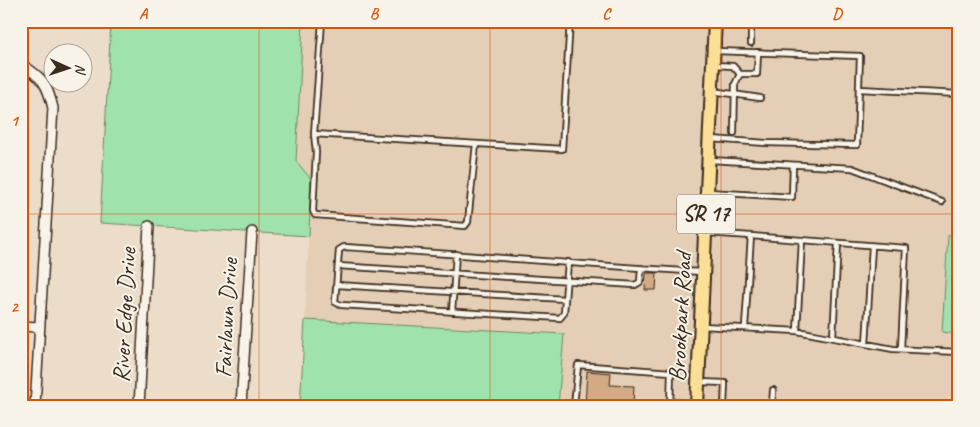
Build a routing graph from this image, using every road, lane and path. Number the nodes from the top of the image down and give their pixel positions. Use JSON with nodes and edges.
{"nodes":[{"id":1,"x":322,"y":21,"type":"edge"},
{"id":2,"x":570,"y":21,"type":"edge"},
{"id":3,"x":715,"y":22,"type":"edge"},
{"id":4,"x":751,"y":42,"type":"dead end"},
{"id":5,"x":713,"y":51,"type":"junction"},
{"id":6,"x":758,"y":52,"type":"junction"},
{"id":7,"x":21,"y":64,"type":"edge"},
{"id":8,"x":713,"y":65,"type":"junction"},
{"id":9,"x":740,"y":74,"type":"junction"},
{"id":10,"x":858,"y":89,"type":"junction"},
{"id":11,"x":712,"y":91,"type":"junction"},
{"id":12,"x":735,"y":94,"type":"junction"},
{"id":13,"x":959,"y":94,"type":"edge"},
{"id":14,"x":760,"y":98,"type":"dead end"},
{"id":15,"x":734,"y":133,"type":"dead end"},
{"id":16,"x":314,"y":134,"type":"junction"},
{"id":17,"x":709,"y":139,"type":"junction"},
{"id":18,"x":476,"y":144,"type":"junction"},
{"id":19,"x":708,"y":160,"type":"junction"},
{"id":20,"x":793,"y":165,"type":"junction"},
{"id":21,"x":707,"y":192,"type":"junction"},
{"id":22,"x":942,"y":202,"type":"dead end"},
{"id":23,"x":149,"y":226,"type":"dead end"},
{"id":24,"x":252,"y":232,"type":"dead end"},
{"id":25,"x":705,"y":233,"type":"junction"},
{"id":26,"x":751,"y":236,"type":"junction"},
{"id":27,"x":802,"y":240,"type":"junction"},
{"id":28,"x":838,"y":243,"type":"junction"},
{"id":29,"x":872,"y":246,"type":"junction"},
{"id":30,"x":456,"y":254,"type":"junction"},
{"id":31,"x":568,"y":262,"type":"junction"},
{"id":32,"x":338,"y":266,"type":"junction"},
{"id":33,"x":641,"y":268,"type":"junction"},
{"id":34,"x":703,"y":272,"type":"junction"},
{"id":35,"x":455,"y":273,"type":"junction"},
{"id":36,"x":566,"y":280,"type":"junction"},
{"id":37,"x":337,"y":285,"type":"junction"},
{"id":38,"x":453,"y":292,"type":"junction"},
{"id":39,"x":565,"y":299,"type":"junction"},
{"id":40,"x":452,"y":312,"type":"junction"},
{"id":41,"x":21,"y":326,"type":"edge"},
{"id":42,"x":701,"y":326,"type":"junction"},
{"id":43,"x":40,"y":327,"type":"junction"},
{"id":44,"x":745,"y":328,"type":"junction"},
{"id":45,"x":797,"y":331,"type":"junction"},
{"id":46,"x":833,"y":338,"type":"junction"},
{"id":47,"x":866,"y":344,"type":"junction"},
{"id":48,"x":901,"y":349,"type":"junction"},
{"id":49,"x":959,"y":352,"type":"edge"},
{"id":50,"x":698,"y":382,"type":"junction"},
{"id":51,"x":773,"y":390,"type":"dead end"},
{"id":52,"x":670,"y":404,"type":"edge"},
{"id":53,"x":697,"y":405,"type":"edge"},
{"id":54,"x":35,"y":406,"type":"edge"},
{"id":55,"x":139,"y":406,"type":"edge"},
{"id":56,"x":241,"y":406,"type":"edge"},
{"id":57,"x":574,"y":406,"type":"edge"},
{"id":58,"x":724,"y":406,"type":"edge"},
{"id":59,"x":772,"y":406,"type":"edge"}],
"edges":[{"from":1,"to":16,"type":"lane"},
{"from":2,"to":18,"type":"lane"},
{"from":3,"to":4,"type":"lane"},
{"from":3,"to":5,"type":"main road","name":"Brookpark Road","number":"SR 17"},
{"from":5,"to":6,"type":"lane"},
{"from":5,"to":8,"type":"main road","name":"Brookpark Road","number":"SR 17"},
{"from":6,"to":9,"type":"lane"},
{"from":6,"to":10,"type":"lane"},
{"from":7,"to":43,"type":"street"},
{"from":8,"to":9,"type":"lane"},
{"from":8,"to":11,"type":"main road","name":"Brookpark Road","number":"SR 17"},
{"from":9,"to":12,"type":"lane"},
{"from":10,"to":13,"type":"lane"},
{"from":10,"to":17,"type":"lane"},
{"from":11,"to":12,"type":"lane"},
{"from":11,"to":17,"type":"main road","name":"Brookpark Road","number":"SR 17"},
{"from":12,"to":14,"type":"lane"},
{"from":12,"to":15,"type":"lane"},
{"from":16,"to":18,"type":"lane"},
{"from":16,"to":18,"type":"lane"},
{"from":17,"to":19,"type":"main road","name":"Brookpark Road","number":"SR 17"},
{"from":19,"to":20,"type":"lane"},
{"from":19,"to":21,"type":"main road","name":"Brookpark Road","number":"SR 17"},
{"from":20,"to":21,"type":"lane"},
{"from":20,"to":22,"type":"lane"},
{"from":21,"to":25,"type":"main road","name":"Brookpark Road","number":"SR 17"},
{"from":23,"to":55,"type":"street","name":"River Edge Drive"},
{"from":24,"to":56,"type":"street","name":"Fairlawn Drive"},
{"from":25,"to":26,"type":"lane"},
{"from":25,"to":34,"type":"main road","name":"Brookpark Road","number":"SR 17"},
{"from":26,"to":27,"type":"lane"},
{"from":26,"to":44,"type":"lane"},
{"from":27,"to":28,"type":"lane"},
{"from":27,"to":45,"type":"lane"},
{"from":28,"to":29,"type":"lane"},
{"from":28,"to":46,"type":"lane"},
{"from":29,"to":47,"type":"lane"},
{"from":29,"to":48,"type":"lane"},
{"from":30,"to":31,"type":"lane"},
{"from":30,"to":32,"type":"lane"},
{"from":30,"to":35,"type":"lane"},
{"from":31,"to":33,"type":"lane"},
{"from":31,"to":36,"type":"lane"},
{"from":32,"to":35,"type":"lane"},
{"from":32,"to":37,"type":"lane"},
{"from":33,"to":34,"type":"lane"},
{"from":33,"to":36,"type":"lane"},
{"from":34,"to":42,"type":"main road","name":"Brookpark Road","number":"SR 17"},
{"from":35,"to":36,"type":"lane"},
{"from":35,"to":38,"type":"lane"},
{"from":36,"to":39,"type":"lane"},
{"from":37,"to":38,"type":"lane"},
{"from":37,"to":40,"type":"lane"},
{"from":38,"to":39,"type":"lane"},
{"from":38,"to":40,"type":"lane"},
{"from":39,"to":40,"type":"lane"},
{"from":41,"to":43,"type":"street"},
{"from":42,"to":44,"type":"lane"},
{"from":42,"to":50,"type":"main road","name":"Brookpark Road","number":"SR 17"},
{"from":43,"to":54,"type":"street"},
{"from":44,"to":45,"type":"lane"},
{"from":45,"to":46,"type":"lane"},
{"from":46,"to":47,"type":"lane"},
{"from":47,"to":48,"type":"lane"},
{"from":48,"to":49,"type":"lane"},
{"from":50,"to":53,"type":"main road","name":"Brookpark Road","number":"SR 17"},
{"from":50,"to":58,"type":"lane"},
{"from":51,"to":59,"type":"lane"},
{"from":52,"to":53,"type":"lane"},
{"from":52,"to":57,"type":"lane"}]}
